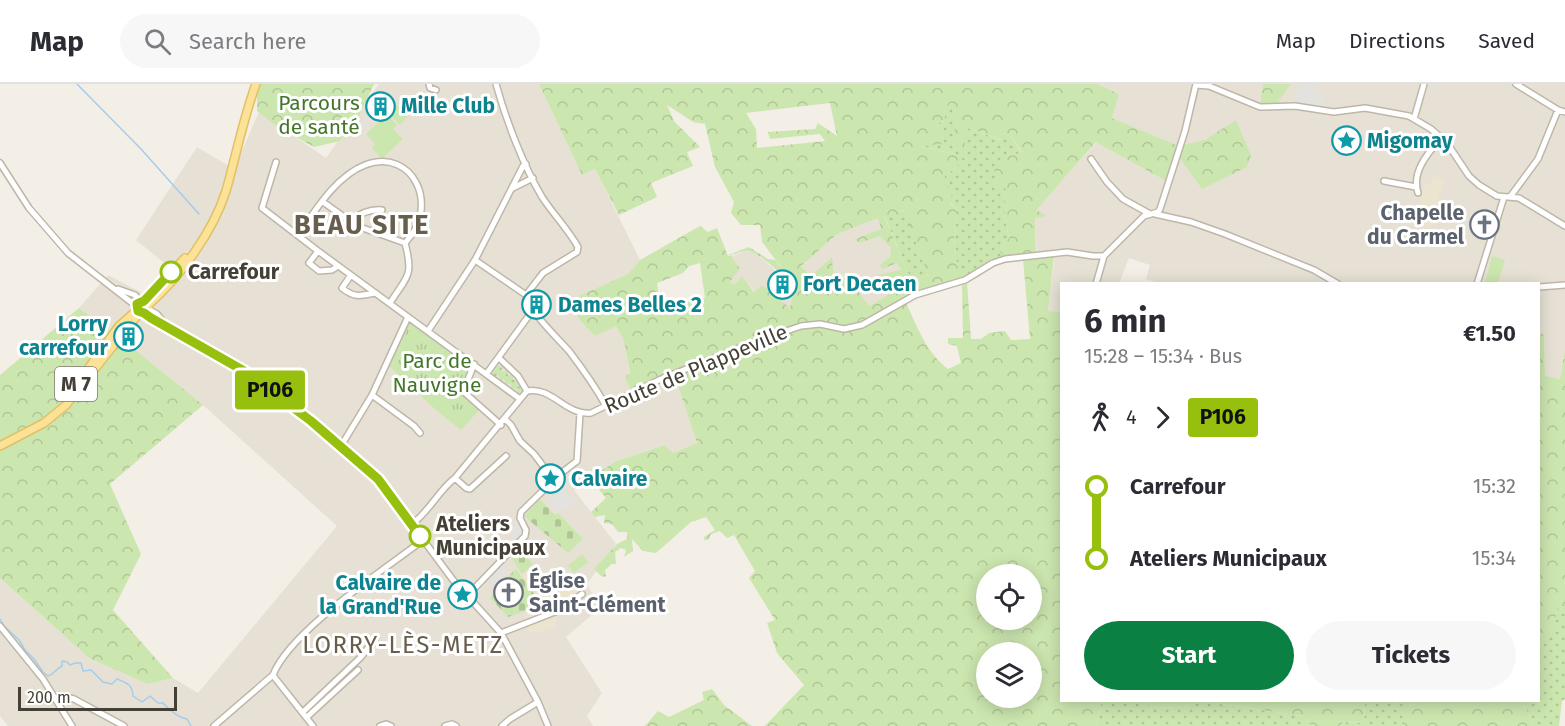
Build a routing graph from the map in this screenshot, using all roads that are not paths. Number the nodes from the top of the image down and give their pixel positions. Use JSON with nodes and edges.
{"nodes":[{"id":1,"x":256,"y":84,"type":"edge"},
{"id":2,"x":429,"y":84,"type":"edge"},
{"id":3,"x":496,"y":84,"type":"edge"},
{"id":4,"x":1196,"y":84,"type":"edge"},
{"id":5,"x":1424,"y":84,"type":"edge"},
{"id":6,"x":1516,"y":84,"type":"edge"},
{"id":7,"x":436,"y":90,"type":"dead end"},
{"id":8,"x":1558,"y":110,"type":"junction"},
{"id":9,"x":1565,"y":112,"type":"edge"},
{"id":10,"x":1414,"y":119,"type":"junction"},
{"id":11,"x":1441,"y":138,"type":"junction"},
{"id":12,"x":1091,"y":159,"type":"dead end"},
{"id":13,"x":276,"y":162,"type":"dead end"},
{"id":14,"x":0,"y":163,"type":"edge"},
{"id":15,"x":526,"y":164,"type":"junction"},
{"id":16,"x":533,"y":178,"type":"junction"},
{"id":17,"x":1384,"y":181,"type":"dead end"},
{"id":18,"x":1416,"y":187,"type":"junction"},
{"id":19,"x":511,"y":189,"type":"junction"},
{"id":20,"x":1418,"y":194,"type":"dead end"},
{"id":21,"x":1507,"y":197,"type":"junction"},
{"id":22,"x":323,"y":202,"type":"junction"},
{"id":23,"x":382,"y":210,"type":"dead end"},
{"id":24,"x":1152,"y":214,"type":"junction"},
{"id":25,"x":350,"y":221,"type":"junction"},
{"id":26,"x":1565,"y":226,"type":"edge"},
{"id":27,"x":298,"y":235,"type":"junction"},
{"id":28,"x":405,"y":243,"type":"junction"},
{"id":29,"x":318,"y":251,"type":"junction"},
{"id":30,"x":1104,"y":255,"type":"junction"},
{"id":31,"x":475,"y":260,"type":"junction"},
{"id":32,"x":338,"y":266,"type":"junction"},
{"id":33,"x":351,"y":275,"type":"junction"},
{"id":34,"x":1097,"y":282,"type":"edge"},
{"id":35,"x":1335,"y":282,"type":"edge"},
{"id":36,"x":1478,"y":282,"type":"edge"},
{"id":37,"x":1565,"y":285,"type":"edge"},
{"id":38,"x":1540,"y":287,"type":"edge"},
{"id":39,"x":375,"y":292,"type":"junction"},
{"id":40,"x":526,"y":295,"type":"junction"},
{"id":41,"x":390,"y":303,"type":"junction"},
{"id":42,"x":142,"y":307,"type":"junction"},
{"id":43,"x":533,"y":310,"type":"junction"},
{"id":44,"x":408,"y":317,"type":"junction"},
{"id":45,"x":169,"y":328,"type":"junction"},
{"id":46,"x":428,"y":331,"type":"junction"},
{"id":47,"x":499,"y":358,"type":"junction"},
{"id":48,"x":474,"y":364,"type":"junction"},
{"id":49,"x":487,"y":373,"type":"junction"},
{"id":50,"x":527,"y":392,"type":"junction"},
{"id":51,"x":372,"y":395,"type":"junction"},
{"id":52,"x":520,"y":399,"type":"junction"},
{"id":53,"x":606,"y":406,"type":"junction"},
{"id":54,"x":580,"y":413,"type":"junction"},
{"id":55,"x":503,"y":422,"type":"junction"},
{"id":56,"x":420,"y":433,"type":"dead end"},
{"id":57,"x":0,"y":444,"type":"edge"},
{"id":58,"x":341,"y":447,"type":"junction"},
{"id":59,"x":506,"y":456,"type":"dead end"},
{"id":60,"x":455,"y":478,"type":"junction"},
{"id":61,"x":555,"y":478,"type":"junction"},
{"id":62,"x":412,"y":524,"type":"junction"},
{"id":63,"x":423,"y":540,"type":"junction"},
{"id":64,"x":582,"y":594,"type":"dead end"},
{"id":65,"x":466,"y":596,"type":"junction"},
{"id":66,"x":0,"y":626,"type":"edge"},
{"id":67,"x":503,"y":636,"type":"junction"},
{"id":68,"x":375,"y":639,"type":"dead end"},
{"id":69,"x":358,"y":670,"type":"dead end"},
{"id":70,"x":273,"y":675,"type":"junction"},
{"id":71,"x":56,"y":698,"type":"junction"},
{"id":72,"x":538,"y":702,"type":"junction"},
{"id":73,"x":305,"y":715,"type":"junction"},
{"id":74,"x":72,"y":726,"type":"edge"},
{"id":75,"x":124,"y":726,"type":"edge"},
{"id":76,"x":214,"y":726,"type":"edge"},
{"id":77,"x":313,"y":726,"type":"edge"},
{"id":78,"x":380,"y":726,"type":"edge"},
{"id":79,"x":391,"y":726,"type":"edge"},
{"id":80,"x":445,"y":726,"type":"edge"},
{"id":81,"x":456,"y":726,"type":"edge"},
{"id":82,"x":502,"y":726,"type":"edge"},
{"id":83,"x":548,"y":726,"type":"edge"}],
"edges":[{"from":1,"to":42,"type":"main road","number":"M 7"},
{"from":2,"to":7,"type":"street"},
{"from":3,"to":15,"type":"street"},
{"from":4,"to":10,"type":"street"},
{"from":4,"to":24,"type":"street"},
{"from":5,"to":10,"type":"street"},
{"from":6,"to":8,"type":"street"},
{"from":8,"to":9,"type":"street"},
{"from":8,"to":21,"type":"street"},
{"from":10,"to":11,"type":"street"},
{"from":11,"to":18,"type":"street"},
{"from":11,"to":21,"type":"street"},
{"from":12,"to":24,"type":"street"},
{"from":13,"to":27,"type":"street"},
{"from":14,"to":42,"type":"street"},
{"from":15,"to":16,"type":"street"},
{"from":15,"to":19,"type":"street"},
{"from":16,"to":19,"type":"street"},
{"from":16,"to":40,"type":"street"},
{"from":17,"to":18,"type":"street"},
{"from":18,"to":20,"type":"street"},
{"from":19,"to":31,"type":"street"},
{"from":21,"to":26,"type":"street"},
{"from":21,"to":36,"type":"street"},
{"from":22,"to":25,"type":"street"},
{"from":22,"to":27,"type":"street"},
{"from":22,"to":28,"type":"street"},
{"from":23,"to":25,"type":"street"},
{"from":24,"to":30,"type":"street"},
{"from":24,"to":35,"type":"street"},
{"from":25,"to":28,"type":"street"},
{"from":27,"to":29,"type":"street"},
{"from":28,"to":41,"type":"street"},
{"from":29,"to":32,"type":"street"},
{"from":29,"to":32,"type":"street"},
{"from":30,"to":34,"type":"street"},
{"from":30,"to":53,"type":"street","name":"Route de Plappeville"},
{"from":31,"to":40,"type":"street"},
{"from":31,"to":46,"type":"street"},
{"from":32,"to":33,"type":"street"},
{"from":33,"to":39,"type":"street"},
{"from":33,"to":39,"type":"street"},
{"from":37,"to":38,"type":"street"},
{"from":39,"to":41,"type":"street"},
{"from":40,"to":43,"type":"street"},
{"from":41,"to":44,"type":"street"},
{"from":42,"to":45,"type":"street"},
{"from":42,"to":45,"type":"street"},
{"from":42,"to":57,"type":"main road","number":"M 7"},
{"from":43,"to":47,"type":"street"},
{"from":43,"to":53,"type":"street"},
{"from":44,"to":46,"type":"street"},
{"from":44,"to":51,"type":"street"},
{"from":45,"to":58,"type":"street"},
{"from":46,"to":48,"type":"street"},
{"from":47,"to":49,"type":"street"},
{"from":47,"to":50,"type":"street"},
{"from":48,"to":49,"type":"street"},
{"from":48,"to":55,"type":"street"},
{"from":49,"to":52,"type":"street"},
{"from":50,"to":52,"type":"street"},
{"from":50,"to":54,"type":"street","name":"Route de Plappeville"},
{"from":51,"to":56,"type":"street"},
{"from":51,"to":58,"type":"street"},
{"from":52,"to":55,"type":"street"},
{"from":53,"to":54,"type":"street","name":"Route de Plappeville"},
{"from":54,"to":61,"type":"street"},
{"from":55,"to":60,"type":"street"},
{"from":55,"to":61,"type":"street"},
{"from":58,"to":62,"type":"street"},
{"from":59,"to":60,"type":"street"},
{"from":60,"to":62,"type":"street"},
{"from":61,"to":65,"type":"street"},
{"from":62,"to":63,"type":"street"},
{"from":63,"to":65,"type":"street"},
{"from":63,"to":70,"type":"street"},
{"from":64,"to":67,"type":"street"},
{"from":65,"to":67,"type":"street"},
{"from":66,"to":71,"type":"street"},
{"from":67,"to":72,"type":"street"},
{"from":68,"to":73,"type":"street"},
{"from":69,"to":73,"type":"street"},
{"from":70,"to":73,"type":"street"},
{"from":70,"to":76,"type":"street"},
{"from":71,"to":74,"type":"street"},
{"from":71,"to":75,"type":"street"},
{"from":72,"to":82,"type":"street"},
{"from":72,"to":83,"type":"street"},
{"from":73,"to":77,"type":"street"},
{"from":78,"to":79,"type":"street"},
{"from":80,"to":81,"type":"street"}]}
